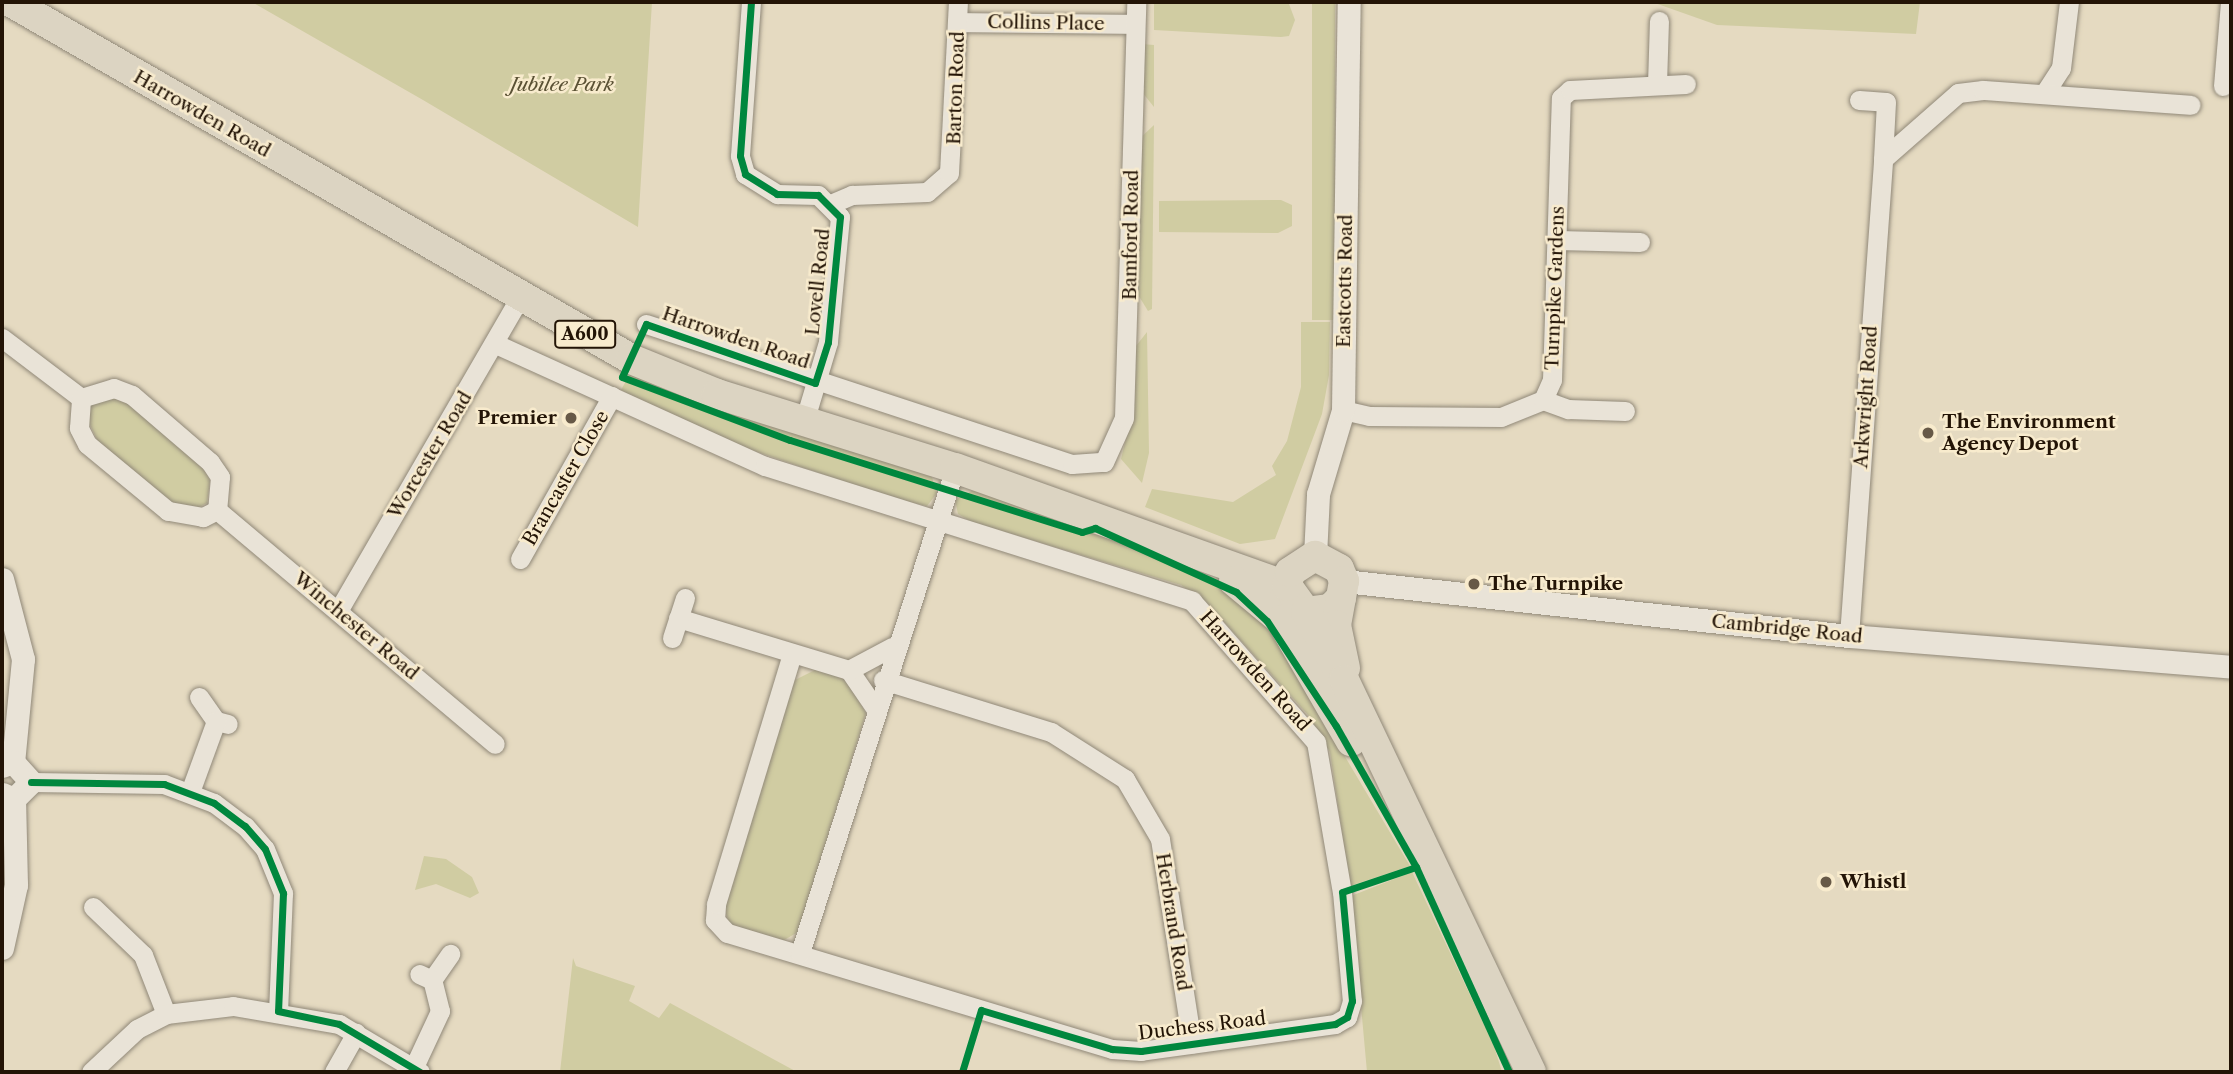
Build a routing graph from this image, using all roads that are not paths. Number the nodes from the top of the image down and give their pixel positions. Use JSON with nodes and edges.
{"nodes":[{"id":1,"x":11,"y":2,"type":"edge"},
{"id":2,"x":751,"y":2,"type":"edge"},
{"id":3,"x":958,"y":2,"type":"edge"},
{"id":4,"x":1136,"y":2,"type":"edge"},
{"id":5,"x":1349,"y":2,"type":"edge"},
{"id":6,"x":2069,"y":2,"type":"edge"},
{"id":7,"x":2230,"y":2,"type":"edge"},
{"id":8,"x":1659,"y":21,"type":"dead end"},
{"id":9,"x":958,"y":22,"type":"junction"},
{"id":10,"x":2230,"y":22,"type":"edge"},
{"id":11,"x":1135,"y":24,"type":"junction"},
{"id":12,"x":1657,"y":84,"type":"junction"},
{"id":13,"x":1686,"y":84,"type":"dead end"},
{"id":14,"x":2223,"y":86,"type":"dead end"},
{"id":15,"x":2044,"y":94,"type":"junction"},
{"id":16,"x":1859,"y":100,"type":"dead end"},
{"id":17,"x":2190,"y":105,"type":"dead end"},
{"id":18,"x":1883,"y":159,"type":"junction"},
{"id":19,"x":833,"y":204,"type":"junction"},
{"id":20,"x":1557,"y":240,"type":"junction"},
{"id":21,"x":1640,"y":242,"type":"dead end"},
{"id":22,"x":519,"y":299,"type":"junction"},
{"id":23,"x":646,"y":324,"type":"dead end"},
{"id":24,"x":2,"y":338,"type":"edge"},
{"id":25,"x":498,"y":345,"type":"junction"},
{"id":26,"x":815,"y":383,"type":"junction"},
{"id":27,"x":612,"y":396,"type":"junction"},
{"id":28,"x":80,"y":398,"type":"junction"},
{"id":29,"x":1542,"y":400,"type":"junction"},
{"id":30,"x":1342,"y":410,"type":"junction"},
{"id":31,"x":1625,"y":411,"type":"dead end"},
{"id":32,"x":804,"y":422,"type":"junction"},
{"id":33,"x":1104,"y":462,"type":"joint"},
{"id":34,"x":955,"y":468,"type":"junction"},
{"id":35,"x":217,"y":510,"type":"junction"},
{"id":36,"x":940,"y":520,"type":"junction"},
{"id":37,"x":1315,"y":556,"type":"junction"},
{"id":38,"x":520,"y":559,"type":"dead end"},
{"id":39,"x":1206,"y":561,"type":"junction"},
{"id":40,"x":2,"y":579,"type":"edge"},
{"id":41,"x":1287,"y":586,"type":"junction"},
{"id":42,"x":1342,"y":589,"type":"junction"},
{"id":43,"x":685,"y":598,"type":"dead end"},
{"id":44,"x":338,"y":611,"type":"junction"},
{"id":45,"x":1306,"y":612,"type":"junction"},
{"id":46,"x":678,"y":618,"type":"junction"},
{"id":47,"x":1849,"y":636,"type":"junction"},
{"id":48,"x":672,"y":638,"type":"dead end"},
{"id":49,"x":892,"y":648,"type":"junction"},
{"id":50,"x":792,"y":654,"type":"junction"},
{"id":51,"x":2231,"y":667,"type":"edge"},
{"id":52,"x":849,"y":670,"type":"junction"},
{"id":53,"x":883,"y":680,"type":"junction"},
{"id":54,"x":1344,"y":680,"type":"junction"},
{"id":55,"x":199,"y":697,"type":"dead end"},
{"id":56,"x":875,"y":708,"type":"junction"},
{"id":57,"x":495,"y":744,"type":"dead end"},
{"id":58,"x":7,"y":764,"type":"edge"},
{"id":59,"x":31,"y":782,"type":"junction"},
{"id":60,"x":190,"y":792,"type":"junction"},
{"id":61,"x":8,"y":797,"type":"edge"},
{"id":62,"x":1410,"y":823,"type":"junction"},
{"id":63,"x":93,"y":906,"type":"dead end"},
{"id":64,"x":2,"y":948,"type":"edge"},
{"id":65,"x":800,"y":953,"type":"junction"},
{"id":66,"x":450,"y":954,"type":"dead end"},
{"id":67,"x":278,"y":1011,"type":"junction"},
{"id":68,"x":166,"y":1014,"type":"junction"},
{"id":69,"x":1347,"y":1017,"type":"joint"},
{"id":70,"x":356,"y":1033,"type":"junction"},
{"id":71,"x":1192,"y":1044,"type":"junction"},
{"id":72,"x":417,"y":1071,"type":"edge"},
{"id":73,"x":91,"y":1072,"type":"edge"},
{"id":74,"x":334,"y":1072,"type":"edge"},
{"id":75,"x":1531,"y":1072,"type":"edge"}],
"edges":[{"from":1,"to":22,"type":"main road","name":"Harrowden Road","number":"A600"},
{"from":2,"to":19,"type":"street","name":"Lovell Road"},
{"from":3,"to":9,"type":"street","name":"Barton Road"},
{"from":4,"to":11,"type":"street","name":"Bamford Road"},
{"from":5,"to":30,"type":"street","name":"Eastcotts Road"},
{"from":6,"to":15,"type":"street"},
{"from":7,"to":10,"type":"street"},
{"from":8,"to":12,"type":"street"},
{"from":9,"to":11,"type":"street","name":"Collins Place"},
{"from":9,"to":19,"type":"street","name":"Barton Road"},
{"from":10,"to":14,"type":"street"},
{"from":11,"to":33,"type":"street","name":"Bamford Road"},
{"from":12,"to":13,"type":"street","name":"Turnpike Gardens"},
{"from":12,"to":20,"type":"street","name":"Turnpike Gardens"},
{"from":15,"to":17,"type":"street"},
{"from":15,"to":18,"type":"street"},
{"from":16,"to":18,"type":"street","name":"Arkwright Road"},
{"from":18,"to":47,"type":"street","name":"Arkwright Road"},
{"from":19,"to":26,"type":"street","name":"Lovell Road"},
{"from":20,"to":21,"type":"street"},
{"from":20,"to":29,"type":"street","name":"Turnpike Gardens"},
{"from":22,"to":25,"type":"street","name":"Worcester Road"},
{"from":22,"to":32,"type":"main road","name":"Harrowden Road","number":"A600"},
{"from":23,"to":26,"type":"street","name":"Harrowden Road"},
{"from":24,"to":28,"type":"street"},
{"from":25,"to":27,"type":"street","name":"Harrowden Road"},
{"from":25,"to":44,"type":"street","name":"Worcester Road"},
{"from":26,"to":32,"type":"street","name":"Lovell Road"},
{"from":26,"to":33,"type":"street","name":"Harrowden Road"},
{"from":27,"to":36,"type":"street","name":"Harrowden Road"},
{"from":27,"to":38,"type":"street","name":"Brancaster Close"},
{"from":28,"to":35,"type":"street"},
{"from":28,"to":35,"type":"street"},
{"from":29,"to":30,"type":"street"},
{"from":29,"to":31,"type":"street"},
{"from":30,"to":37,"type":"street","name":"Eastcotts Road"},
{"from":32,"to":34,"type":"main road","name":"Harrowden Road","number":"A600"},
{"from":34,"to":36,"type":"street"},
{"from":34,"to":39,"type":"main road","name":"Harrowden Road","number":"A600"},
{"from":35,"to":44,"type":"street","name":"Winchester Road"},
{"from":36,"to":49,"type":"street"},
{"from":36,"to":69,"type":"street","name":"Harrowden Road"},
{"from":37,"to":41,"type":"main road"},
{"from":37,"to":42,"type":"main road"},
{"from":39,"to":41,"type":"main road","name":"Harrowden Road","number":"A600"},
{"from":39,"to":62,"type":"main road","number":"A600"},
{"from":40,"to":58,"type":"street"},
{"from":41,"to":45,"type":"main road","number":"A600"},
{"from":42,"to":45,"type":"main road"},
{"from":42,"to":47,"type":"street","name":"Cambridge Road"},
{"from":42,"to":54,"type":"main road"},
{"from":43,"to":46,"type":"street"},
{"from":44,"to":57,"type":"street","name":"Winchester Road"},
{"from":45,"to":54,"type":"main road","number":"A600"},
{"from":46,"to":48,"type":"street"},
{"from":46,"to":50,"type":"street"},
{"from":47,"to":51,"type":"street","name":"Cambridge Road"},
{"from":49,"to":52,"type":"street"},
{"from":49,"to":53,"type":"street"},
{"from":50,"to":52,"type":"street"},
{"from":50,"to":65,"type":"street","name":"Duchess Road"},
{"from":52,"to":56,"type":"street"},
{"from":53,"to":56,"type":"street"},
{"from":53,"to":71,"type":"street","name":"Herbrand Road"},
{"from":54,"to":62,"type":"main road","number":"A600"},
{"from":55,"to":60,"type":"street"},
{"from":56,"to":65,"type":"street"},
{"from":58,"to":59,"type":"street"},
{"from":59,"to":60,"type":"street"},
{"from":59,"to":61,"type":"street"},
{"from":60,"to":67,"type":"street"},
{"from":61,"to":64,"type":"street"},
{"from":62,"to":75,"type":"main road","number":"A600"},
{"from":63,"to":68,"type":"street"},
{"from":65,"to":71,"type":"street","name":"Duchess Road"},
{"from":66,"to":72,"type":"street"},
{"from":67,"to":68,"type":"street"},
{"from":67,"to":70,"type":"street"},
{"from":68,"to":73,"type":"street"},
{"from":69,"to":71,"type":"street","name":"Duchess Road"},
{"from":70,"to":72,"type":"street"},
{"from":70,"to":74,"type":"street"}]}
